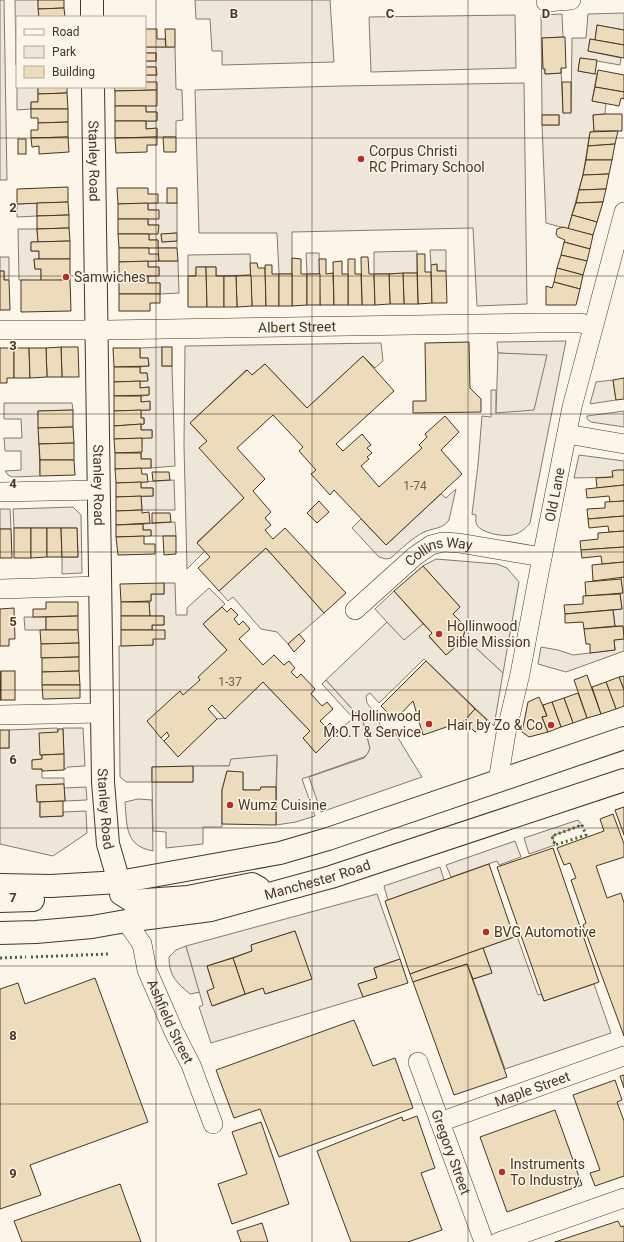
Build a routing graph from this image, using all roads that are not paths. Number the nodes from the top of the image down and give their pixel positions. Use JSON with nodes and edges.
{"nodes":[{"id":1,"x":92,"y":0,"type":"edge"},
{"id":2,"x":571,"y":0,"type":"edge"},
{"id":3,"x":546,"y":2,"type":"dead end"},
{"id":4,"x":92,"y":16,"type":"edge"},
{"id":5,"x":93,"y":88,"type":"edge"},
{"id":6,"x":624,"y":212,"type":"edge"},
{"id":7,"x":593,"y":327,"type":"junction"},
{"id":8,"x":0,"y":330,"type":"edge"},
{"id":9,"x":96,"y":330,"type":"junction"},
{"id":10,"x":567,"y":434,"type":"junction"},
{"id":11,"x":624,"y":444,"type":"edge"},
{"id":12,"x":99,"y":490,"type":"junction"},
{"id":13,"x":0,"y":492,"type":"edge"},
{"id":14,"x":542,"y":558,"type":"junction"},
{"id":15,"x":100,"y":586,"type":"junction"},
{"id":16,"x":0,"y":589,"type":"edge"},
{"id":17,"x":355,"y":610,"type":"dead end"},
{"id":18,"x":102,"y":713,"type":"junction"},
{"id":19,"x":0,"y":715,"type":"edge"},
{"id":20,"x":624,"y":738,"type":"edge"},
{"id":21,"x":624,"y":780,"type":"edge"},
{"id":22,"x":498,"y":781,"type":"junction"},
{"id":23,"x":0,"y":885,"type":"edge"},
{"id":24,"x":0,"y":900,"type":"edge"},
{"id":25,"x":123,"y":900,"type":"junction"},
{"id":26,"x":0,"y":933,"type":"edge"},
{"id":27,"x":624,"y":1056,"type":"edge"},
{"id":28,"x":418,"y":1062,"type":"dead end"},
{"id":29,"x":440,"y":1122,"type":"junction"},
{"id":30,"x":213,"y":1124,"type":"dead end"},
{"id":31,"x":624,"y":1198,"type":"edge"},
{"id":32,"x":484,"y":1242,"type":"edge"},
{"id":33,"x":499,"y":1242,"type":"edge"}],
"edges":[{"from":1,"to":4,"type":"main road"},
{"from":2,"to":3,"type":"street"},
{"from":5,"to":9,"type":"main road","name":"Stanley Road"},
{"from":6,"to":7,"type":"street","name":"Old Lane"},
{"from":7,"to":9,"type":"street","name":"Albert Street"},
{"from":7,"to":10,"type":"street","name":"Old Lane"},
{"from":8,"to":9,"type":"street","name":"Albert Street"},
{"from":9,"to":12,"type":"main road","name":"Stanley Road"},
{"from":10,"to":11,"type":"street"},
{"from":10,"to":14,"type":"street","name":"Old Lane"},
{"from":12,"to":13,"type":"street"},
{"from":12,"to":15,"type":"main road","name":"Stanley Road"},
{"from":14,"to":17,"type":"street","name":"Collins Way"},
{"from":14,"to":22,"type":"street","name":"Old Lane"},
{"from":15,"to":16,"type":"street"},
{"from":15,"to":18,"type":"main road","name":"Stanley Road"},
{"from":18,"to":19,"type":"street"},
{"from":18,"to":25,"type":"main road","name":"Stanley Road"},
{"from":20,"to":22,"type":"main road","name":"Manchester Road"},
{"from":21,"to":25,"type":"main road","name":"Manchester Road"},
{"from":22,"to":25,"type":"main road","name":"Manchester Road"},
{"from":23,"to":25,"type":"main road","name":"Manchester Road"},
{"from":24,"to":25,"type":"main road"},
{"from":25,"to":26,"type":"main road","name":"Manchester Road"},
{"from":25,"to":30,"type":"street","name":"Ashfield Street"},
{"from":27,"to":29,"type":"street","name":"Maple Street"},
{"from":28,"to":29,"type":"street","name":"Gregory Street"},
{"from":29,"to":32,"type":"street","name":"Gregory Street"},
{"from":31,"to":33,"type":"street"}]}
